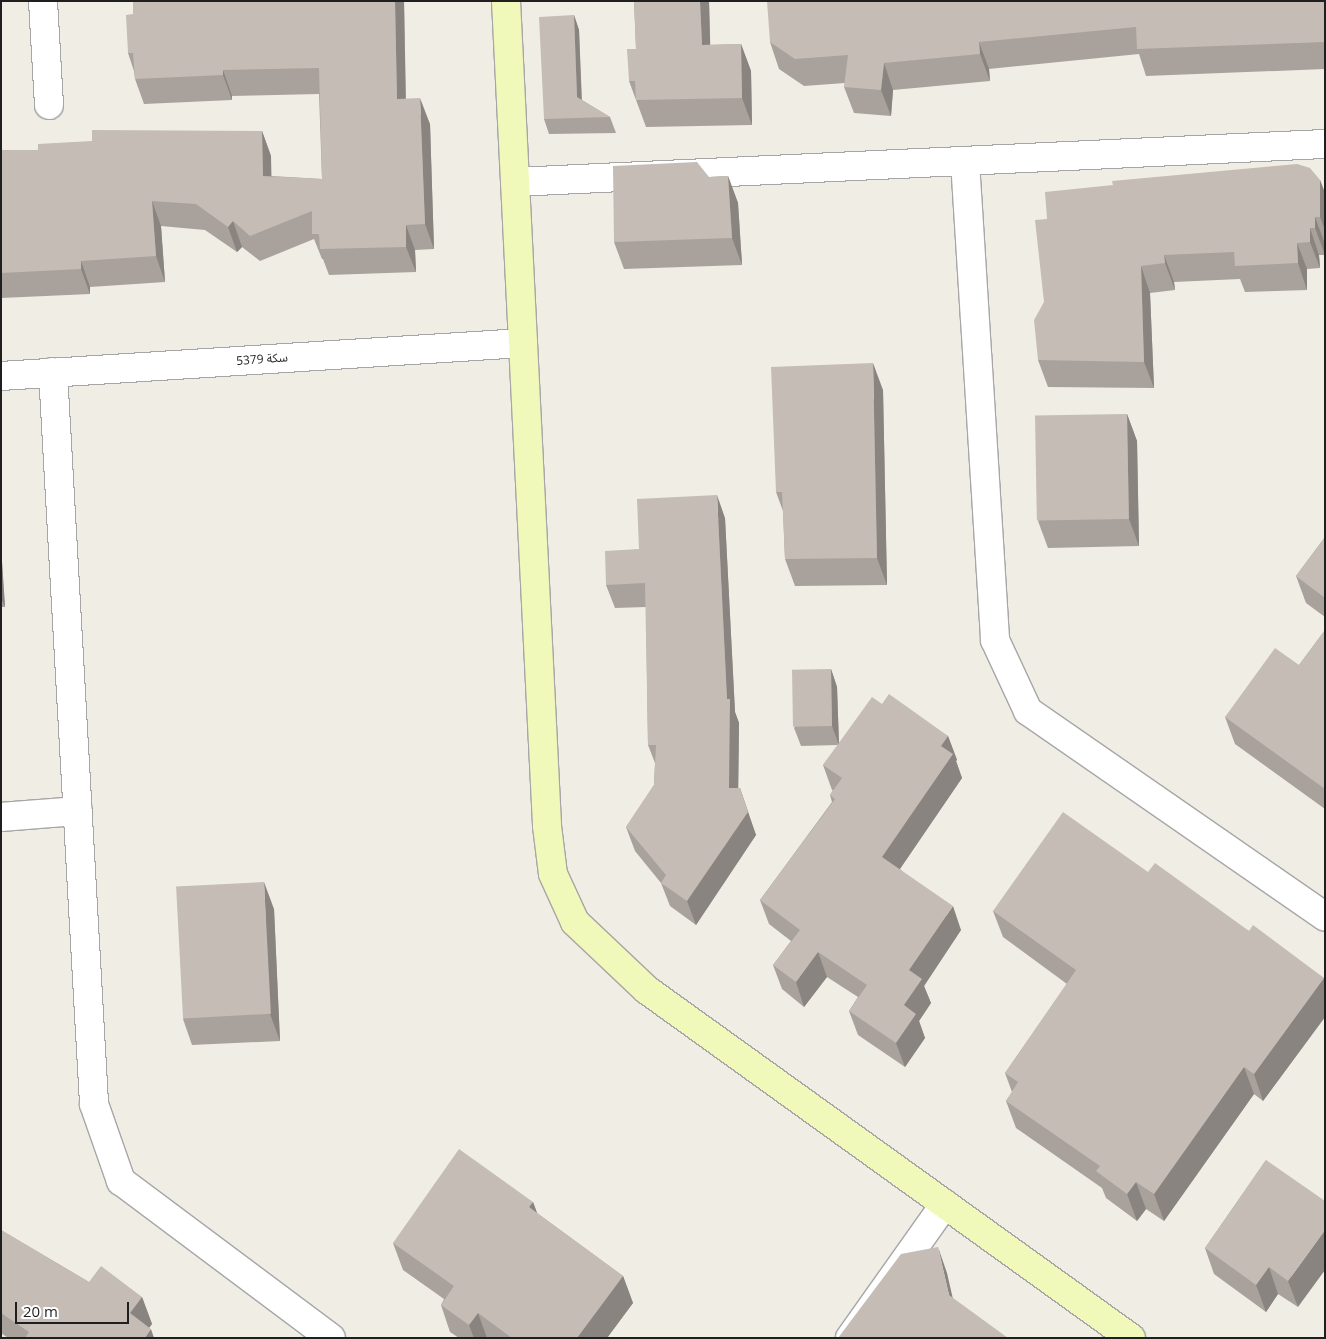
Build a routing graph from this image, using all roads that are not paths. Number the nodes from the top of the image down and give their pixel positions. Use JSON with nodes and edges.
{"nodes":[{"id":1,"x":43,"y":1,"type":"edge"},
{"id":2,"x":506,"y":1,"type":"edge"},
{"id":3,"x":49,"y":105,"type":"dead end"},
{"id":4,"x":1325,"y":144,"type":"edge"},
{"id":5,"x":965,"y":161,"type":"junction"},
{"id":6,"x":515,"y":182,"type":"junction"},
{"id":7,"x":523,"y":343,"type":"junction"},
{"id":8,"x":53,"y":372,"type":"junction"},
{"id":9,"x":1,"y":376,"type":"edge"},
{"id":10,"x":78,"y":812,"type":"junction"},
{"id":11,"x":1,"y":817,"type":"edge"},
{"id":12,"x":1325,"y":917,"type":"edge"},
{"id":13,"x":945,"y":1204,"type":"junction"},
{"id":14,"x":331,"y":1338,"type":"edge"},
{"id":15,"x":850,"y":1338,"type":"edge"},
{"id":16,"x":1131,"y":1338,"type":"edge"}],
"edges":[{"from":1,"to":3,"type":"street"},
{"from":2,"to":6,"type":"street"},
{"from":4,"to":5,"type":"street"},
{"from":5,"to":6,"type":"street"},
{"from":5,"to":12,"type":"street"},
{"from":6,"to":7,"type":"street"},
{"from":7,"to":8,"type":"street","name":"سكة 5379"},
{"from":7,"to":13,"type":"street"},
{"from":8,"to":9,"type":"street","name":"سكة 5379"},
{"from":8,"to":10,"type":"street"},
{"from":10,"to":11,"type":"street"},
{"from":10,"to":14,"type":"street"},
{"from":13,"to":15,"type":"street"},
{"from":13,"to":16,"type":"street"}]}
